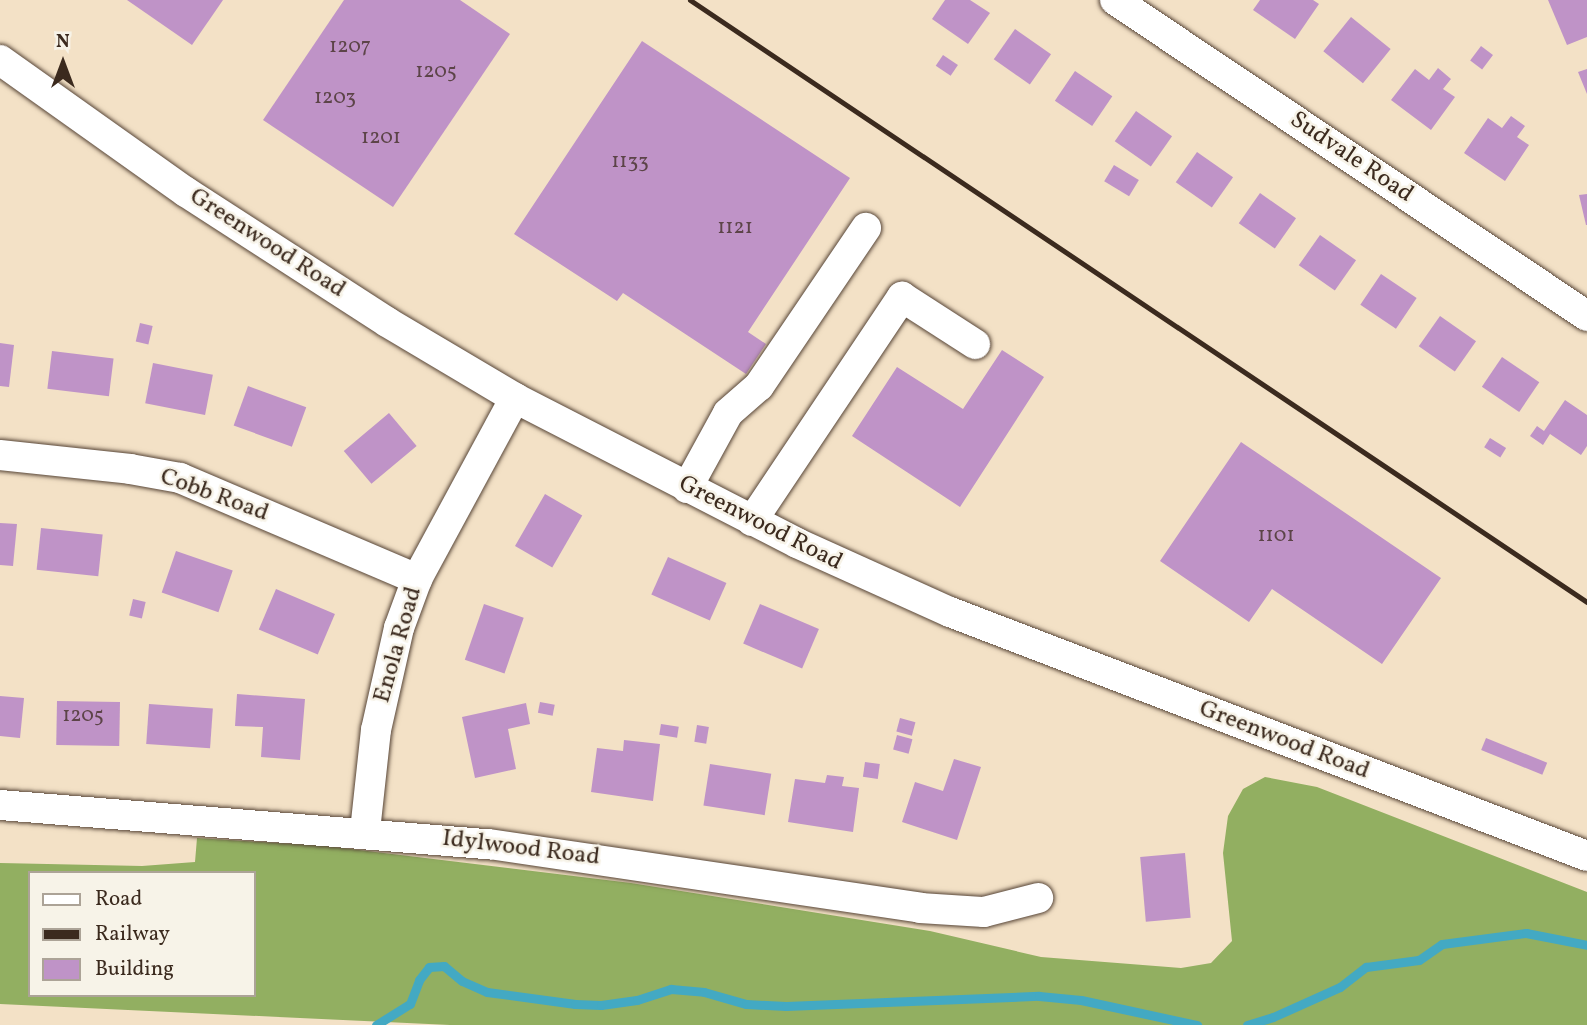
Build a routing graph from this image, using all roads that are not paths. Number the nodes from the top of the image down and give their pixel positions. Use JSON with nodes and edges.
{"nodes":[{"id":1,"x":1115,"y":0,"type":"edge"},
{"id":2,"x":0,"y":60,"type":"edge"},
{"id":3,"x":866,"y":228,"type":"dead end"},
{"id":4,"x":1587,"y":316,"type":"edge"},
{"id":5,"x":975,"y":344,"type":"dead end"},
{"id":6,"x":515,"y":398,"type":"junction"},
{"id":7,"x":0,"y":455,"type":"edge"},
{"id":8,"x":687,"y":488,"type":"junction"},
{"id":9,"x":752,"y":521,"type":"junction"},
{"id":10,"x":417,"y":579,"type":"junction"},
{"id":11,"x":0,"y":805,"type":"edge"},
{"id":12,"x":365,"y":831,"type":"junction"},
{"id":13,"x":1587,"y":856,"type":"edge"},
{"id":14,"x":1038,"y":898,"type":"dead end"}],
"edges":[{"from":1,"to":4,"type":"street","name":"Sudvale Road"},
{"from":2,"to":6,"type":"street","name":"Greenwood Road"},
{"from":3,"to":8,"type":"street"},
{"from":5,"to":9,"type":"street"},
{"from":6,"to":8,"type":"street","name":"Greenwood Road"},
{"from":6,"to":10,"type":"street","name":"Enola Road"},
{"from":7,"to":10,"type":"street","name":"Cobb Road"},
{"from":8,"to":9,"type":"street","name":"Greenwood Road"},
{"from":9,"to":13,"type":"street","name":"Greenwood Road"},
{"from":10,"to":12,"type":"street","name":"Enola Road"},
{"from":11,"to":12,"type":"street","name":"Idylwood Road"},
{"from":12,"to":14,"type":"street","name":"Idylwood Road"}]}
